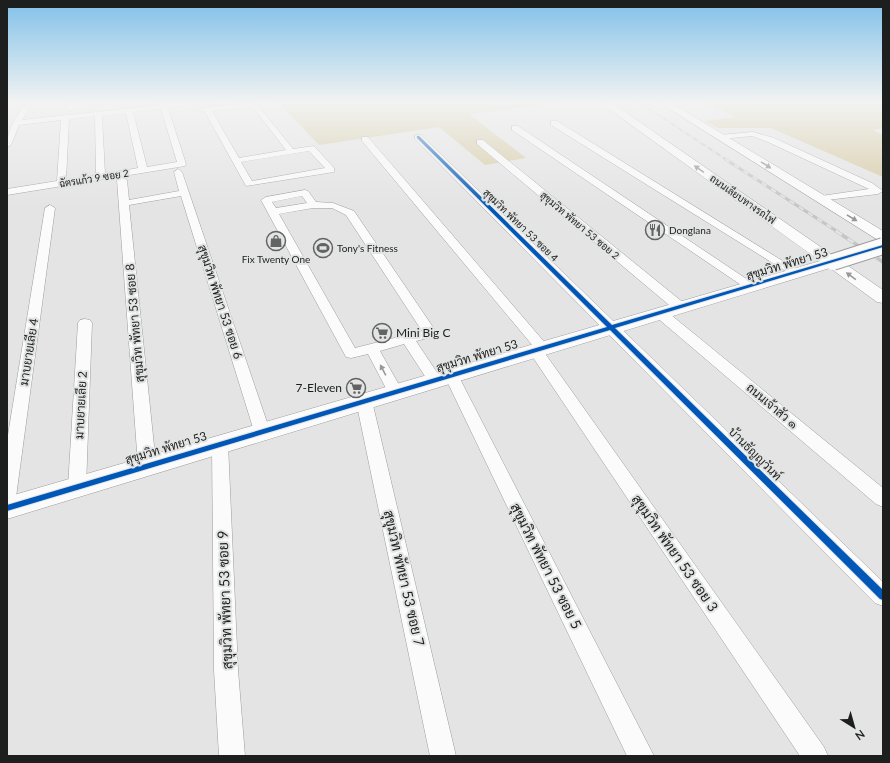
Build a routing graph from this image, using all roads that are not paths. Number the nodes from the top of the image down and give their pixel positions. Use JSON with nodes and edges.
{"nodes":[{"id":1,"x":64,"y":137,"type":"edge"},
{"id":2,"x":99,"y":137,"type":"edge"},
{"id":3,"x":135,"y":137,"type":"edge"},
{"id":4,"x":171,"y":137,"type":"edge"},
{"id":5,"x":222,"y":137,"type":"edge"},
{"id":6,"x":280,"y":137,"type":"edge"},
{"id":7,"x":528,"y":137,"type":"edge"},
{"id":8,"x":577,"y":137,"type":"edge"},
{"id":9,"x":652,"y":137,"type":"edge"},
{"id":10,"x":732,"y":137,"type":"edge"},
{"id":11,"x":760,"y":137,"type":"edge"},
{"id":12,"x":418,"y":138,"type":"dead end"},
{"id":13,"x":721,"y":138,"type":"joint"},
{"id":14,"x":365,"y":139,"type":"dead end"},
{"id":15,"x":480,"y":142,"type":"dead end"},
{"id":16,"x":291,"y":151,"type":"junction"},
{"id":17,"x":235,"y":160,"type":"junction"},
{"id":18,"x":180,"y":168,"type":"junction"},
{"id":19,"x":143,"y":170,"type":"junction"},
{"id":20,"x":292,"y":176,"type":"junction"},
{"id":21,"x":101,"y":177,"type":"junction"},
{"id":22,"x":122,"y":180,"type":"dead end"},
{"id":23,"x":61,"y":184,"type":"junction"},
{"id":24,"x":7,"y":192,"type":"edge"},
{"id":25,"x":184,"y":193,"type":"junction"},
{"id":26,"x":309,"y":199,"type":"junction"},
{"id":27,"x":821,"y":199,"type":"junction"},
{"id":28,"x":125,"y":203,"type":"junction"},
{"id":29,"x":50,"y":208,"type":"dead end"},
{"id":30,"x":273,"y":212,"type":"junction"},
{"id":31,"x":883,"y":237,"type":"edge"},
{"id":32,"x":883,"y":246,"type":"edge"},
{"id":33,"x":833,"y":262,"type":"junction"},
{"id":34,"x":796,"y":273,"type":"junction"},
{"id":35,"x":751,"y":286,"type":"junction"},
{"id":36,"x":883,"y":298,"type":"edge"},
{"id":37,"x":680,"y":307,"type":"junction"},
{"id":38,"x":660,"y":313,"type":"junction"},
{"id":39,"x":84,"y":323,"type":"dead end"},
{"id":40,"x":611,"y":328,"type":"junction"},
{"id":41,"x":408,"y":339,"type":"junction"},
{"id":42,"x":372,"y":348,"type":"junction"},
{"id":43,"x":538,"y":349,"type":"junction"},
{"id":44,"x":443,"y":378,"type":"junction"},
{"id":45,"x":395,"y":392,"type":"junction"},
{"id":46,"x":364,"y":401,"type":"junction"},
{"id":47,"x":262,"y":431,"type":"junction"},
{"id":48,"x":220,"y":444,"type":"junction"},
{"id":49,"x":147,"y":466,"type":"junction"},
{"id":50,"x":76,"y":486,"type":"junction"},
{"id":51,"x":7,"y":497,"type":"edge"},
{"id":52,"x":883,"y":499,"type":"edge"},
{"id":53,"x":7,"y":508,"type":"edge"},
{"id":54,"x":883,"y":596,"type":"edge"},
{"id":55,"x":232,"y":756,"type":"edge"},
{"id":56,"x":443,"y":756,"type":"edge"},
{"id":57,"x":642,"y":756,"type":"edge"},
{"id":58,"x":815,"y":756,"type":"edge"}],
"edges":[{"from":1,"to":23,"type":"street"},
{"from":2,"to":21,"type":"street"},
{"from":3,"to":19,"type":"street"},
{"from":4,"to":18,"type":"street","name":"สุขุมวิท พัทยา 53 ซอย 6"},
{"from":5,"to":17,"type":"street"},
{"from":6,"to":16,"type":"street"},
{"from":7,"to":35,"type":"street"},
{"from":8,"to":34,"type":"street"},
{"from":33,"to":9,"type":"street","name":"ถนนเลียบทางรถไฟ","one_way":true},
{"from":10,"to":13,"type":"street"},
{"from":11,"to":27,"type":"street"},
{"from":12,"to":40,"type":"street","name":"สุขุมวิท พัทยา 53 ซอย 4"},
{"from":13,"to":27,"type":"street","one_way":true},
{"from":14,"to":43,"type":"street","name":"สุขุมวิท พัทยา 53 ซอย 3"},
{"from":15,"to":37,"type":"street","name":"สุขุมวิท พัทยา 53 ซอย 2"},
{"from":16,"to":17,"type":"street"},
{"from":16,"to":20,"type":"street"},
{"from":17,"to":20,"type":"street"},
{"from":18,"to":19,"type":"street","name":"ฉัตรแก้ว 9 ซอย 2"},
{"from":18,"to":25,"type":"street","name":"สุขุมวิท พัทยา 53 ซอย 6"},
{"from":19,"to":21,"type":"street","name":"ฉัตรแก้ว 9 ซอย 2"},
{"from":20,"to":26,"type":"street"},
{"from":21,"to":23,"type":"street","name":"ฉัตรแก้ว 9 ซอย 2"},
{"from":22,"to":28,"type":"street","name":"สุขุมวิท พัทยา 53 ซอย 8"},
{"from":23,"to":24,"type":"street","name":"ฉัตรแก้ว 9 ซอย 2"},
{"from":25,"to":28,"type":"street"},
{"from":25,"to":47,"type":"street","name":"สุขุมวิท พัทยา 53 ซอย 6"},
{"from":26,"to":30,"type":"street"},
{"from":26,"to":30,"type":"street"},
{"from":26,"to":41,"type":"street"},
{"from":27,"to":31,"type":"street","one_way":true},
{"from":28,"to":49,"type":"street","name":"สุขุมวิท พัทยา 53 ซอย 8"},
{"from":29,"to":51,"type":"street","name":"มาบยายเลีย 4"},
{"from":30,"to":42,"type":"street"},
{"from":32,"to":33,"type":"street","name":"สุขุมวิท พัทยา 53","bridge":true},
{"from":33,"to":34,"type":"street","name":"สุขุมวิท พัทยา 53"},
{"from":36,"to":33,"type":"street","name":"ถนนเลียบทางรถไฟ","one_way":true},
{"from":34,"to":35,"type":"street","name":"สุขุมวิท พัทยา 53"},
{"from":35,"to":37,"type":"street","name":"สุขุมวิท พัทยา 53"},
{"from":37,"to":38,"type":"street","name":"สุขุมวิท พัทยา 53"},
{"from":38,"to":40,"type":"street","name":"สุขุมวิท พัทยา 53"},
{"from":38,"to":52,"type":"street","name":"ถนนเจ้าสัว ๑"},
{"from":39,"to":50,"type":"street","name":"มาบยายเลีย 2"},
{"from":40,"to":43,"type":"street","name":"สุขุมวิท พัทยา 53"},
{"from":40,"to":54,"type":"street","name":"บ้านธัญญวันท์"},
{"from":41,"to":42,"type":"street"},
{"from":41,"to":44,"type":"street","name":"สุขุมวิท พัทยา 53 ซอย 5"},
{"from":45,"to":42,"type":"street","one_way":true},
{"from":43,"to":44,"type":"street","name":"สุขุมวิท พัทยา 53"},
{"from":43,"to":58,"type":"street","name":"สุขุมวิท พัทยา 53 ซอย 3"},
{"from":44,"to":45,"type":"street","name":"สุขุมวิท พัทยา 53"},
{"from":44,"to":57,"type":"street","name":"สุขุมวิท พัทยา 53 ซอย 5"},
{"from":45,"to":46,"type":"street","name":"สุขุมวิท พัทยา 53"},
{"from":46,"to":47,"type":"street","name":"สุขุมวิท พัทยา 53"},
{"from":46,"to":56,"type":"street","name":"สุขุมวิท พัทยา 53 ซอย 7"},
{"from":47,"to":48,"type":"street","name":"สุขุมวิท พัทยา 53"},
{"from":48,"to":49,"type":"street","name":"สุขุมวิท พัทยา 53"},
{"from":48,"to":55,"type":"street","name":"สุขุมวิท พัทยา 53 ซอย 9"},
{"from":49,"to":50,"type":"street","name":"สุขุมวิท พัทยา 53"},
{"from":50,"to":53,"type":"street","name":"สุขุมวิท พัทยา 53"}]}
